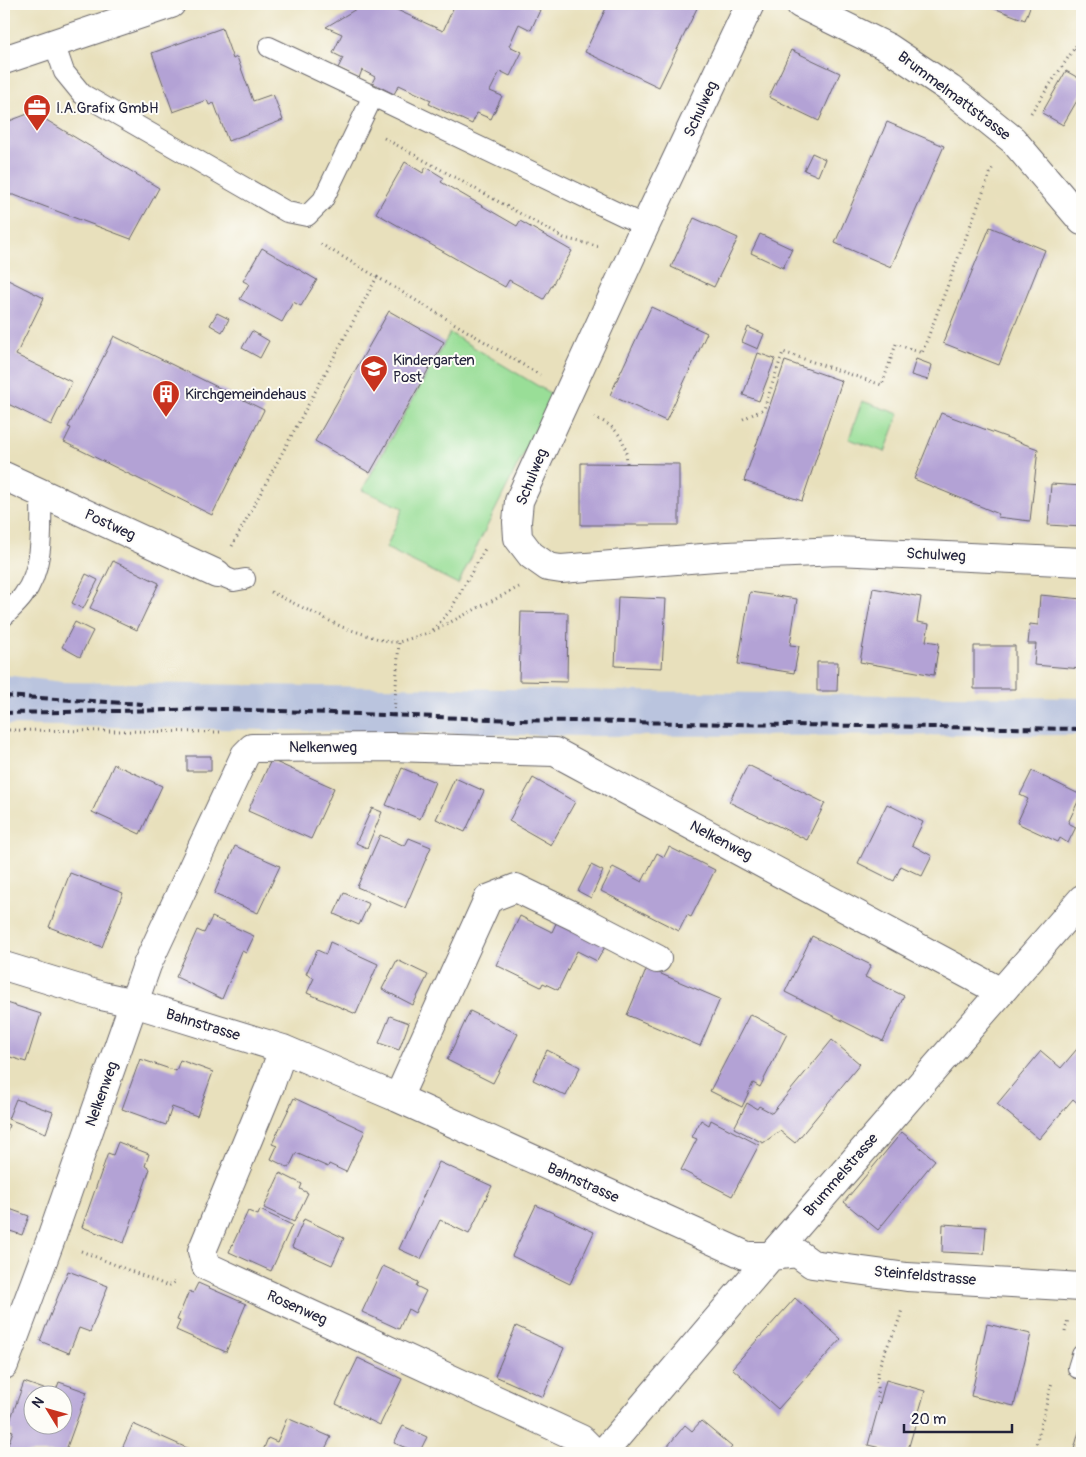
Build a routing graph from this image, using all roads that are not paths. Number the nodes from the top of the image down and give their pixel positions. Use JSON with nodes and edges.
{"nodes":[{"id":1,"x":171,"y":4,"type":"edge"},
{"id":2,"x":750,"y":4,"type":"edge"},
{"id":3,"x":800,"y":4,"type":"edge"},
{"id":4,"x":54,"y":43,"type":"junction"},
{"id":5,"x":270,"y":47,"type":"dead end"},
{"id":6,"x":4,"y":60,"type":"edge"},
{"id":7,"x":373,"y":96,"type":"junction"},
{"id":8,"x":1082,"y":221,"type":"edge"},
{"id":9,"x":646,"y":226,"type":"junction"},
{"id":10,"x":4,"y":476,"type":"edge"},
{"id":11,"x":40,"y":493,"type":"junction"},
{"id":12,"x":1082,"y":562,"type":"edge"},
{"id":13,"x":217,"y":574,"type":"joint"},
{"id":14,"x":245,"y":579,"type":"road end"},
{"id":15,"x":4,"y":616,"type":"edge"},
{"id":16,"x":1082,"y":899,"type":"edge"},
{"id":17,"x":658,"y":959,"type":"dead end"},
{"id":18,"x":4,"y":966,"type":"edge"},
{"id":19,"x":1001,"y":992,"type":"junction"},
{"id":20,"x":134,"y":1003,"type":"junction"},
{"id":21,"x":283,"y":1049,"type":"junction"},
{"id":22,"x":398,"y":1098,"type":"junction"},
{"id":23,"x":771,"y":1256,"type":"junction"},
{"id":24,"x":1082,"y":1287,"type":"edge"},
{"id":25,"x":4,"y":1365,"type":"edge"},
{"id":26,"x":595,"y":1453,"type":"edge"},
{"id":27,"x":603,"y":1453,"type":"edge"}],
"edges":[{"from":1,"to":4,"type":"street"},
{"from":2,"to":9,"type":"street","name":"Schulweg"},
{"from":3,"to":8,"type":"street","name":"Brummelmattstrasse"},
{"from":4,"to":6,"type":"street"},
{"from":4,"to":7,"type":"lane"},
{"from":5,"to":7,"type":"lane"},
{"from":7,"to":9,"type":"lane"},
{"from":9,"to":12,"type":"street","name":"Schulweg"},
{"from":10,"to":11,"type":"street","name":"Postweg"},
{"from":11,"to":13,"type":"street","name":"Postweg"},
{"from":11,"to":15,"type":"lane"},
{"from":13,"to":14,"type":"lane"},
{"from":16,"to":19,"type":"street","name":"Brummelstrasse"},
{"from":17,"to":22,"type":"street"},
{"from":18,"to":20,"type":"street","name":"Bahnstrasse"},
{"from":19,"to":20,"type":"street","name":"Nelkenweg"},
{"from":19,"to":23,"type":"street","name":"Brummelstrasse"},
{"from":20,"to":21,"type":"street","name":"Bahnstrasse"},
{"from":20,"to":25,"type":"street","name":"Nelkenweg"},
{"from":21,"to":22,"type":"street","name":"Bahnstrasse"},
{"from":21,"to":26,"type":"street","name":"Rosenweg"},
{"from":22,"to":23,"type":"street","name":"Bahnstrasse"},
{"from":23,"to":24,"type":"street","name":"Steinfeldstrasse"},
{"from":23,"to":27,"type":"street","name":"Brummelstrasse"}]}
